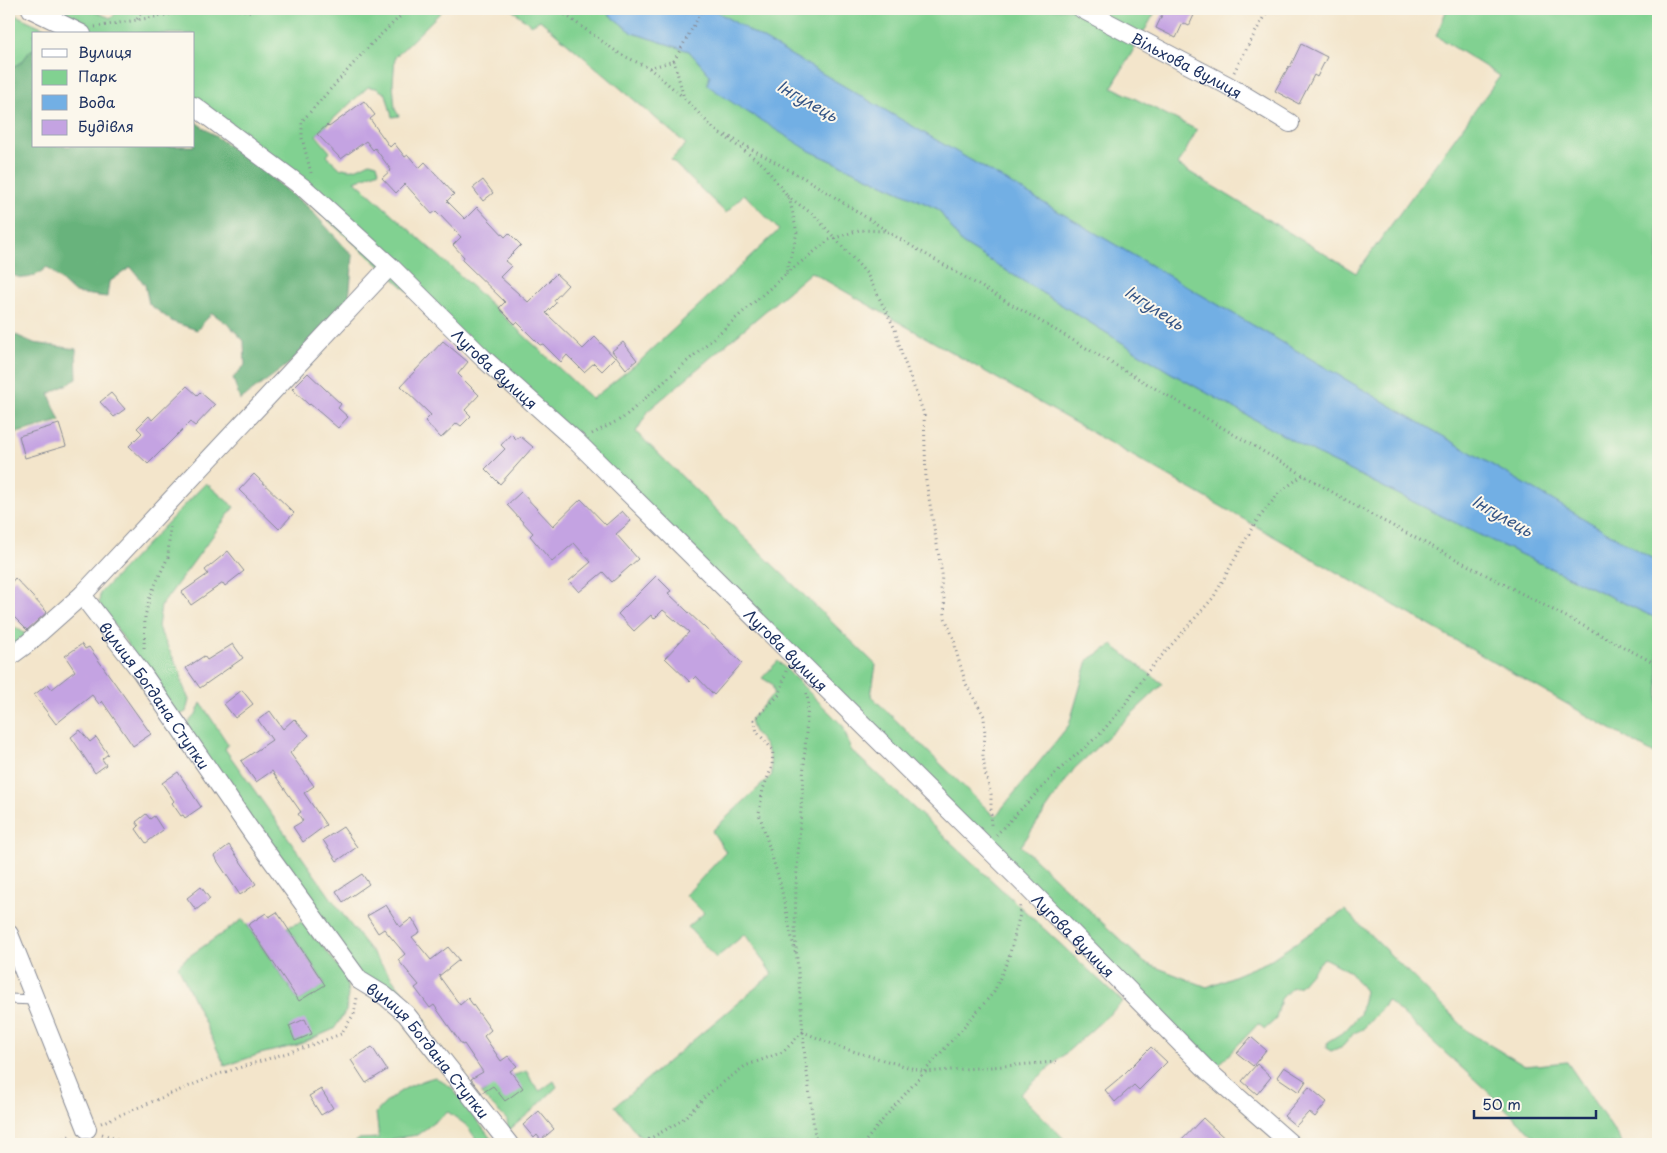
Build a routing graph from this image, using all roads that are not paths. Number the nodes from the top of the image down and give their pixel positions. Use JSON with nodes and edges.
{"nodes":[{"id":1,"x":31,"y":9,"type":"edge"},
{"id":2,"x":1082,"y":9,"type":"edge"},
{"id":3,"x":80,"y":32,"type":"edge"},
{"id":4,"x":195,"y":107,"type":"edge"},
{"id":5,"x":1290,"y":123,"type":"dead end"},
{"id":6,"x":390,"y":266,"type":"junction"},
{"id":7,"x":82,"y":595,"type":"junction"},
{"id":8,"x":9,"y":657,"type":"edge"},
{"id":9,"x":9,"y":934,"type":"edge"},
{"id":10,"x":9,"y":998,"type":"edge"},
{"id":11,"x":35,"y":1000,"type":"junction"},
{"id":12,"x":87,"y":1129,"type":"road end"},
{"id":13,"x":509,"y":1144,"type":"edge"},
{"id":14,"x":1291,"y":1144,"type":"edge"}],
"edges":[{"from":1,"to":3,"type":"street"},
{"from":2,"to":5,"type":"street","name":"Вільхова вулиця"},
{"from":4,"to":6,"type":"street","name":"Лугова вулиця"},
{"from":6,"to":7,"type":"street"},
{"from":6,"to":14,"type":"street","name":"Лугова вулиця"},
{"from":7,"to":8,"type":"street"},
{"from":7,"to":13,"type":"street","name":"вулиця Богдана Ступки"},
{"from":9,"to":11,"type":"street"},
{"from":10,"to":11,"type":"lane"},
{"from":11,"to":12,"type":"street"}]}
